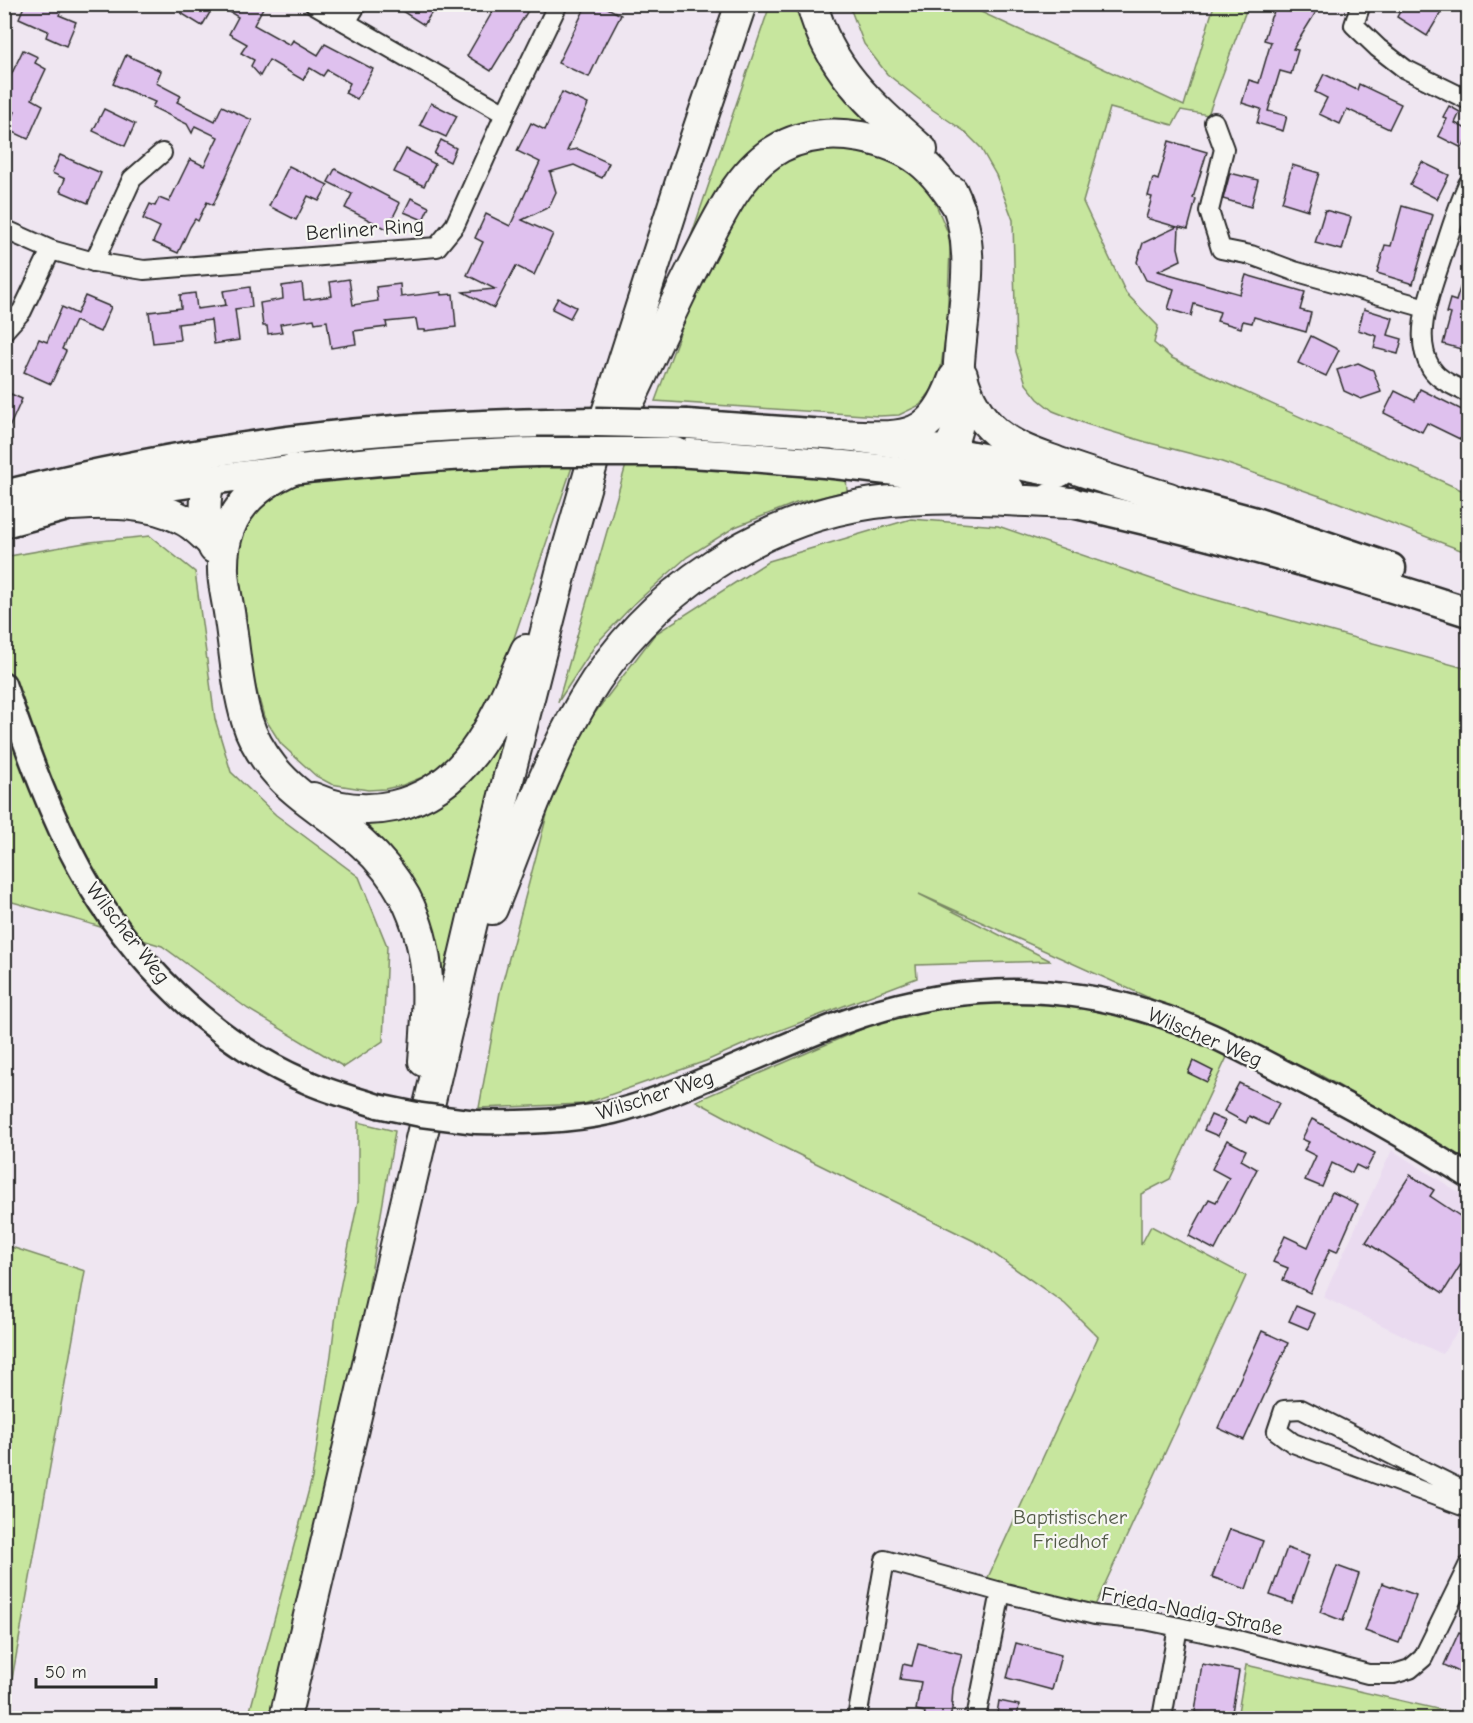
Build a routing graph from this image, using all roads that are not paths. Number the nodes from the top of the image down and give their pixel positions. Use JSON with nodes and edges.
{"nodes":[{"id":1,"x":314,"y":4,"type":"edge"},
{"id":2,"x":357,"y":4,"type":"edge"},
{"id":3,"x":558,"y":4,"type":"edge"},
{"id":4,"x":741,"y":4,"type":"edge"},
{"id":5,"x":758,"y":4,"type":"edge"},
{"id":6,"x":812,"y":4,"type":"edge"},
{"id":7,"x":1361,"y":4,"type":"edge"},
{"id":8,"x":346,"y":22,"type":"junction"},
{"id":9,"x":1468,"y":100,"type":"edge"},
{"id":10,"x":505,"y":114,"type":"junction"},
{"id":11,"x":1214,"y":122,"type":"dead end"},
{"id":12,"x":162,"y":153,"type":"dead end"},
{"id":13,"x":1468,"y":184,"type":"edge"},
{"id":14,"x":960,"y":210,"type":"junction"},
{"id":15,"x":4,"y":229,"type":"edge"},
{"id":16,"x":51,"y":250,"type":"junction"},
{"id":17,"x":94,"y":262,"type":"junction"},
{"id":18,"x":1426,"y":308,"type":"junction"},
{"id":19,"x":4,"y":331,"type":"edge"},
{"id":20,"x":959,"y":364,"type":"junction"},
{"id":21,"x":1468,"y":393,"type":"edge"},
{"id":22,"x":626,"y":408,"type":"junction"},
{"id":23,"x":839,"y":435,"type":"junction"},
{"id":24,"x":244,"y":447,"type":"junction"},
{"id":25,"x":947,"y":451,"type":"junction"},
{"id":26,"x":184,"y":456,"type":"junction"},
{"id":27,"x":293,"y":469,"type":"junction"},
{"id":28,"x":907,"y":473,"type":"junction"},
{"id":29,"x":213,"y":477,"type":"junction"},
{"id":30,"x":4,"y":495,"type":"edge"},
{"id":31,"x":1169,"y":498,"type":"junction"},
{"id":32,"x":1072,"y":503,"type":"junction"},
{"id":33,"x":72,"y":505,"type":"junction"},
{"id":34,"x":4,"y":524,"type":"edge"},
{"id":35,"x":220,"y":550,"type":"junction"},
{"id":36,"x":563,"y":565,"type":"junction"},
{"id":37,"x":1468,"y":597,"type":"edge"},
{"id":38,"x":1468,"y":612,"type":"edge"},
{"id":39,"x":4,"y":684,"type":"edge"},
{"id":40,"x":287,"y":783,"type":"junction"},
{"id":41,"x":492,"y":909,"type":"junction"},
{"id":42,"x":416,"y":1159,"type":"junction"},
{"id":43,"x":1468,"y":1176,"type":"edge"},
{"id":44,"x":1468,"y":1492,"type":"edge"},
{"id":45,"x":1468,"y":1508,"type":"edge"},
{"id":46,"x":1468,"y":1566,"type":"edge"},
{"id":47,"x":1001,"y":1592,"type":"junction"},
{"id":48,"x":1178,"y":1627,"type":"junction"},
{"id":49,"x":285,"y":1719,"type":"edge"},
{"id":50,"x":303,"y":1719,"type":"edge"},
{"id":51,"x":857,"y":1719,"type":"edge"},
{"id":52,"x":976,"y":1719,"type":"edge"},
{"id":53,"x":1162,"y":1719,"type":"edge"}],
"edges":[{"from":1,"to":8,"type":"street"},
{"from":2,"to":8,"type":"street"},
{"from":3,"to":10,"type":"street","name":"Berliner Ring"},
{"from":4,"to":36,"type":"highway"},
{"from":5,"to":22,"type":"highway"},
{"from":6,"to":14,"type":"highway"},
{"from":7,"to":9,"type":"street"},
{"from":8,"to":10,"type":"street"},
{"from":10,"to":17,"type":"street","name":"Berliner Ring"},
{"from":11,"to":18,"type":"street"},
{"from":12,"to":17,"type":"street"},
{"from":13,"to":18,"type":"street"},
{"from":14,"to":20,"type":"highway"},
{"from":14,"to":22,"type":"highway"},
{"from":15,"to":16,"type":"street","name":"Berliner Ring"},
{"from":16,"to":17,"type":"street","name":"Berliner Ring"},
{"from":16,"to":19,"type":"street"},
{"from":18,"to":21,"type":"street"},
{"from":20,"to":23,"type":"highway"},
{"from":20,"to":25,"type":"highway"},
{"from":20,"to":31,"type":"highway"},
{"from":22,"to":41,"type":"highway"},
{"from":23,"to":24,"type":"main road","bridge":true},
{"from":23,"to":25,"type":"main road"},
{"from":24,"to":26,"type":"main road"},
{"from":24,"to":29,"type":"main road"},
{"from":25,"to":28,"type":"main road"},
{"from":25,"to":31,"type":"main road"},
{"from":26,"to":29,"type":"main road"},
{"from":26,"to":30,"type":"main road"},
{"from":27,"to":28,"type":"main road","bridge":true},
{"from":27,"to":29,"type":"main road"},
{"from":27,"to":35,"type":"highway"},
{"from":28,"to":32,"type":"main road"},
{"from":29,"to":33,"type":"main road"},
{"from":29,"to":35,"type":"highway"},
{"from":31,"to":37,"type":"main road"},
{"from":32,"to":38,"type":"main road"},
{"from":32,"to":41,"type":"highway"},
{"from":33,"to":34,"type":"main road"},
{"from":33,"to":35,"type":"highway"},
{"from":35,"to":40,"type":"highway"},
{"from":36,"to":40,"type":"highway"},
{"from":36,"to":42,"type":"highway"},
{"from":39,"to":43,"type":"street","name":"Wilscher Weg","bridge":true},
{"from":40,"to":42,"type":"highway"},
{"from":41,"to":50,"type":"highway"},
{"from":42,"to":49,"type":"highway"},
{"from":44,"to":45,"type":"street"},
{"from":46,"to":48,"type":"street","name":"Frieda-Nadig-Straße"},
{"from":47,"to":48,"type":"street","name":"Frieda-Nadig-Straße"},
{"from":47,"to":51,"type":"street","name":"Frieda-Nadig-Straße"},
{"from":47,"to":52,"type":"street"},
{"from":48,"to":53,"type":"street"}]}
